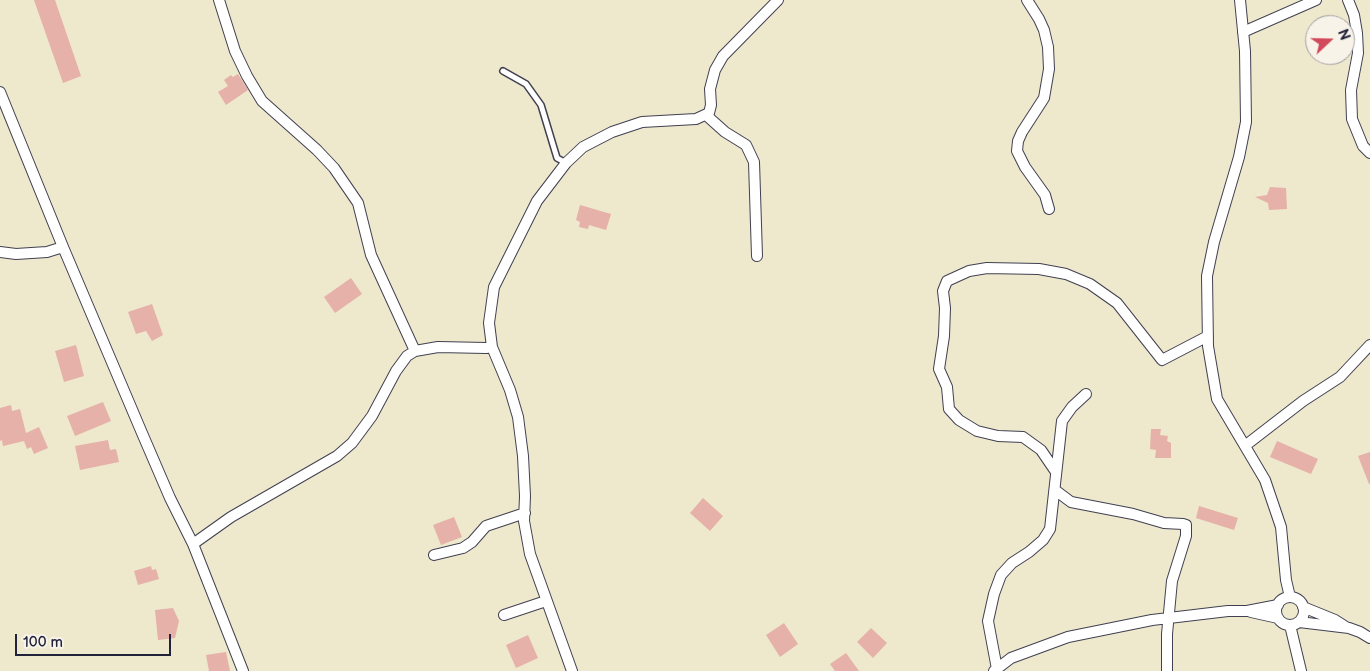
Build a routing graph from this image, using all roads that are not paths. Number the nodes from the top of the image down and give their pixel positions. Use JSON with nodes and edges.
{"nodes":[{"id":1,"x":219,"y":0,"type":"edge"},
{"id":2,"x":778,"y":0,"type":"edge"},
{"id":3,"x":1027,"y":0,"type":"edge"},
{"id":4,"x":1240,"y":0,"type":"edge"},
{"id":5,"x":1316,"y":0,"type":"edge"},
{"id":6,"x":1348,"y":0,"type":"edge"},
{"id":7,"x":1243,"y":32,"type":"junction"},
{"id":8,"x":503,"y":71,"type":"dead end"},
{"id":9,"x":0,"y":92,"type":"edge"},
{"id":10,"x":706,"y":115,"type":"junction"},
{"id":11,"x":1370,"y":153,"type":"edge"},
{"id":12,"x":566,"y":163,"type":"junction"},
{"id":13,"x":1049,"y":209,"type":"dead end"},
{"id":14,"x":63,"y":246,"type":"junction"},
{"id":15,"x":0,"y":252,"type":"edge"},
{"id":16,"x":757,"y":256,"type":"dead end"},
{"id":17,"x":1208,"y":336,"type":"junction"},
{"id":18,"x":1370,"y":345,"type":"edge"},
{"id":19,"x":492,"y":347,"type":"junction"},
{"id":20,"x":415,"y":351,"type":"junction"},
{"id":21,"x":1086,"y":394,"type":"dead end"},
{"id":22,"x":1246,"y":445,"type":"junction"},
{"id":23,"x":1056,"y":472,"type":"junction"},
{"id":24,"x":1055,"y":490,"type":"junction"},
{"id":25,"x":525,"y":513,"type":"junction"},
{"id":26,"x":192,"y":544,"type":"junction"},
{"id":27,"x":434,"y":556,"type":"dead end"},
{"id":28,"x":1290,"y":597,"type":"junction"},
{"id":29,"x":546,"y":601,"type":"junction"},
{"id":30,"x":1278,"y":605,"type":"junction"},
{"id":31,"x":1303,"y":608,"type":"junction"},
{"id":32,"x":1247,"y":611,"type":"junction"},
{"id":33,"x":504,"y":615,"type":"dead end"},
{"id":34,"x":1169,"y":618,"type":"junction"},
{"id":35,"x":1278,"y":618,"type":"junction"},
{"id":36,"x":1294,"y":624,"type":"junction"},
{"id":37,"x":1349,"y":628,"type":"junction"},
{"id":38,"x":1370,"y":638,"type":"edge"},
{"id":39,"x":996,"y":670,"type":"edge"},
{"id":40,"x":243,"y":671,"type":"edge"},
{"id":41,"x":572,"y":671,"type":"edge"},
{"id":42,"x":1167,"y":671,"type":"edge"},
{"id":43,"x":1301,"y":671,"type":"edge"}],
"edges":[{"from":1,"to":20,"type":"street"},
{"from":2,"to":10,"type":"street"},
{"from":3,"to":13,"type":"street"},
{"from":4,"to":7,"type":"street"},
{"from":5,"to":7,"type":"street"},
{"from":6,"to":11,"type":"street"},
{"from":7,"to":17,"type":"street"},
{"from":8,"to":12,"type":"lane"},
{"from":9,"to":14,"type":"street"},
{"from":10,"to":12,"type":"street"},
{"from":10,"to":16,"type":"street"},
{"from":12,"to":19,"type":"street"},
{"from":14,"to":15,"type":"street"},
{"from":14,"to":26,"type":"street"},
{"from":17,"to":22,"type":"street"},
{"from":17,"to":23,"type":"street"},
{"from":18,"to":22,"type":"street"},
{"from":19,"to":20,"type":"street"},
{"from":19,"to":25,"type":"street"},
{"from":20,"to":26,"type":"street"},
{"from":21,"to":23,"type":"street"},
{"from":22,"to":28,"type":"street"},
{"from":23,"to":24,"type":"street"},
{"from":24,"to":34,"type":"street"},
{"from":24,"to":39,"type":"street"},
{"from":25,"to":27,"type":"street"},
{"from":25,"to":29,"type":"street"},
{"from":26,"to":40,"type":"street"},
{"from":28,"to":30,"type":"street"},
{"from":28,"to":31,"type":"street"},
{"from":29,"to":33,"type":"street"},
{"from":29,"to":41,"type":"street"},
{"from":30,"to":32,"type":"street"},
{"from":30,"to":35,"type":"street"},
{"from":31,"to":36,"type":"street"},
{"from":31,"to":37,"type":"street"},
{"from":32,"to":34,"type":"street"},
{"from":32,"to":35,"type":"street"},
{"from":34,"to":39,"type":"street"},
{"from":34,"to":42,"type":"street"},
{"from":35,"to":36,"type":"street"},
{"from":36,"to":37,"type":"street"},
{"from":36,"to":43,"type":"street"},
{"from":37,"to":38,"type":"street"}]}
